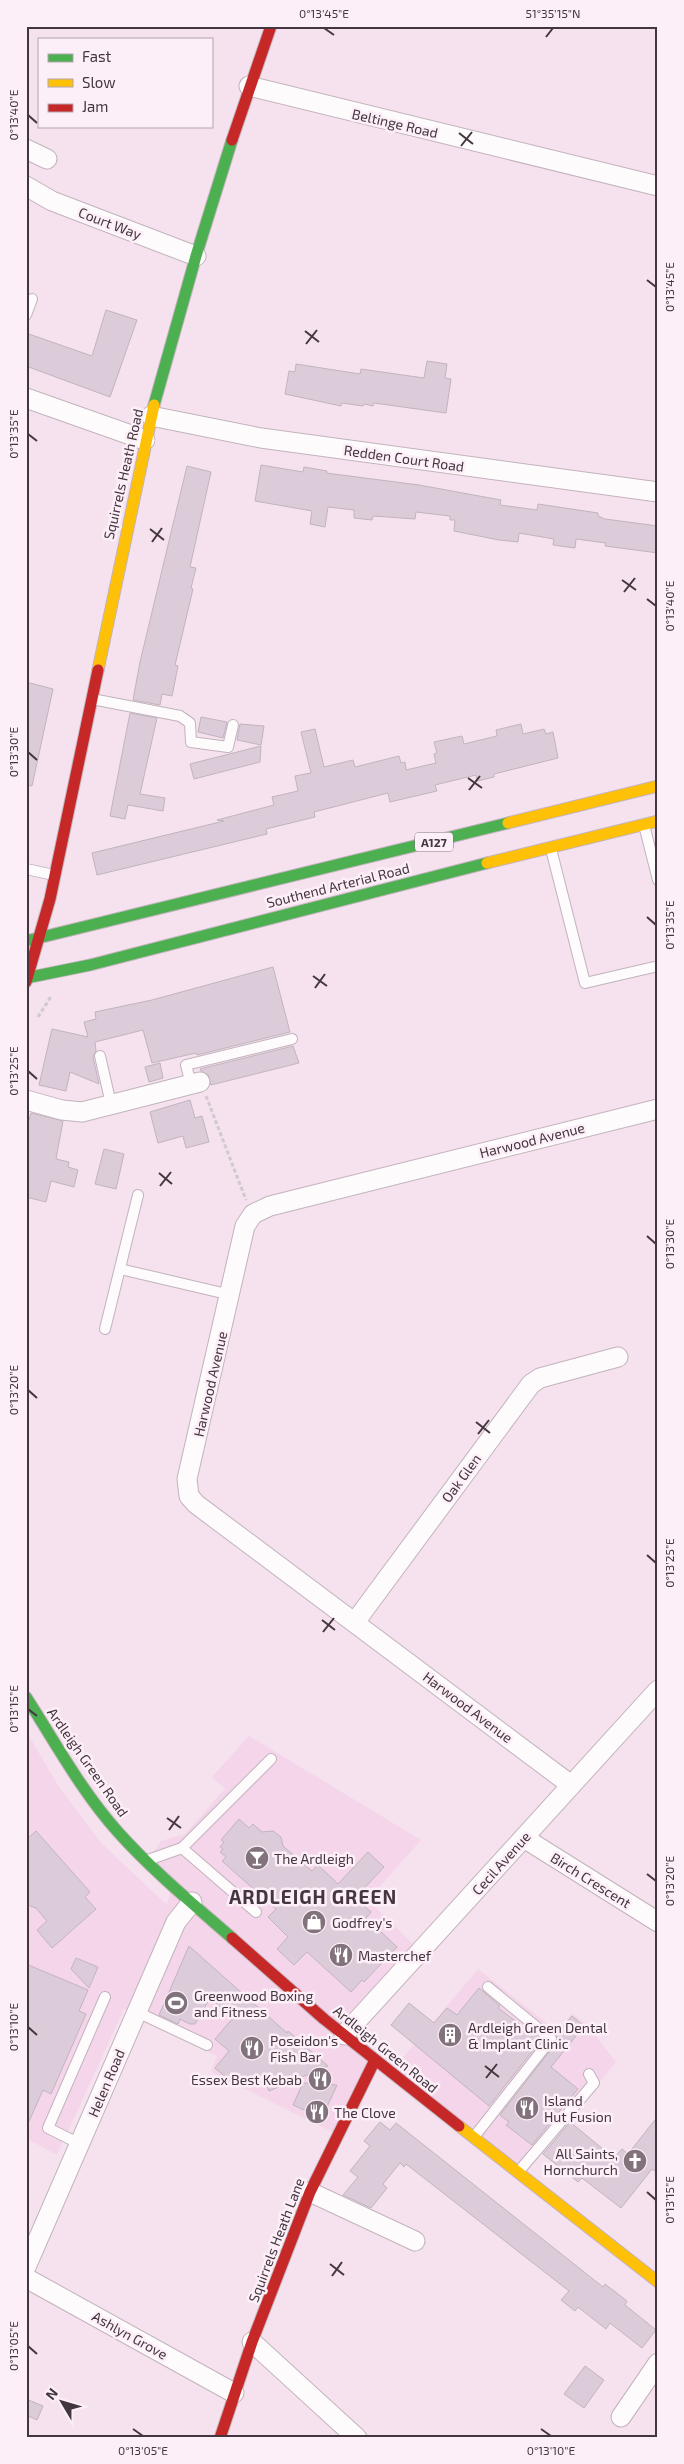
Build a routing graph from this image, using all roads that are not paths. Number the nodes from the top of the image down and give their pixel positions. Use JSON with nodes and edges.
{"nodes":[{"id":1,"x":270,"y":26,"type":"edge"},
{"id":2,"x":249,"y":86,"type":"junction"},
{"id":3,"x":26,"y":150,"type":"edge"},
{"id":4,"x":47,"y":159,"type":"dead end"},
{"id":5,"x":26,"y":186,"type":"edge"},
{"id":6,"x":658,"y":186,"type":"edge"},
{"id":7,"x":196,"y":256,"type":"junction"},
{"id":8,"x":32,"y":300,"type":"dead end"},
{"id":9,"x":26,"y":316,"type":"edge"},
{"id":10,"x":26,"y":398,"type":"edge"},
{"id":11,"x":151,"y":416,"type":"junction"},
{"id":12,"x":145,"y":440,"type":"junction"},
{"id":13,"x":658,"y":492,"type":"edge"},
{"id":14,"x":91,"y":699,"type":"junction"},
{"id":15,"x":233,"y":725,"type":"dead end"},
{"id":16,"x":658,"y":786,"type":"edge"},
{"id":17,"x":658,"y":822,"type":"edge"},
{"id":18,"x":644,"y":825,"type":"junction"},
{"id":19,"x":551,"y":848,"type":"junction"},
{"id":20,"x":27,"y":873,"type":"edge"},
{"id":21,"x":54,"y":875,"type":"junction"},
{"id":22,"x":658,"y":880,"type":"edge"},
{"id":23,"x":40,"y":938,"type":"junction"},
{"id":24,"x":148,"y":939,"type":"dead end"},
{"id":25,"x":26,"y":941,"type":"edge"},
{"id":26,"x":163,"y":946,"type":"junction"},
{"id":27,"x":53,"y":949,"type":"dead end"},
{"id":28,"x":654,"y":967,"type":"dead end"},
{"id":29,"x":27,"y":979,"type":"edge"},
{"id":30,"x":292,"y":1039,"type":"dead end"},
{"id":31,"x":100,"y":1056,"type":"dead end"},
{"id":32,"x":195,"y":1083,"type":"joint"},
{"id":33,"x":26,"y":1100,"type":"edge"},
{"id":34,"x":112,"y":1104,"type":"junction"},
{"id":35,"x":658,"y":1108,"type":"edge"},
{"id":36,"x":138,"y":1195,"type":"dead end"},
{"id":37,"x":120,"y":1269,"type":"junction"},
{"id":38,"x":231,"y":1295,"type":"junction"},
{"id":39,"x":106,"y":1329,"type":"dead end"},
{"id":40,"x":618,"y":1357,"type":"dead end"},
{"id":41,"x":355,"y":1622,"type":"junction"},
{"id":42,"x":658,"y":1690,"type":"edge"},
{"id":43,"x":26,"y":1697,"type":"edge"},
{"id":44,"x":30,"y":1712,"type":"edge"},
{"id":45,"x":271,"y":1759,"type":"dead end"},
{"id":46,"x":572,"y":1785,"type":"junction"},
{"id":47,"x":524,"y":1838,"type":"junction"},
{"id":48,"x":182,"y":1848,"type":"junction"},
{"id":49,"x":147,"y":1860,"type":"junction"},
{"id":50,"x":192,"y":1902,"type":"junction"},
{"id":51,"x":256,"y":1912,"type":"dead end"},
{"id":52,"x":658,"y":1922,"type":"edge"},
{"id":53,"x":488,"y":1987,"type":"dead end"},
{"id":54,"x":105,"y":1997,"type":"dead end"},
{"id":55,"x":137,"y":2012,"type":"junction"},
{"id":56,"x":344,"y":2035,"type":"junction"},
{"id":57,"x":208,"y":2045,"type":"dead end"},
{"id":58,"x":375,"y":2060,"type":"junction"},
{"id":59,"x":589,"y":2074,"type":"dead end"},
{"id":60,"x":474,"y":2138,"type":"junction"},
{"id":61,"x":80,"y":2144,"type":"junction"},
{"id":62,"x":518,"y":2172,"type":"junction"},
{"id":63,"x":310,"y":2192,"type":"junction"},
{"id":64,"x":415,"y":2241,"type":"dead end"},
{"id":65,"x":26,"y":2267,"type":"edge"},
{"id":66,"x":26,"y":2278,"type":"edge"},
{"id":67,"x":658,"y":2282,"type":"edge"},
{"id":68,"x":252,"y":2342,"type":"junction"},
{"id":69,"x":658,"y":2363,"type":"edge"},
{"id":70,"x":234,"y":2393,"type":"junction"},
{"id":71,"x":621,"y":2417,"type":"dead end"},
{"id":72,"x":220,"y":2438,"type":"edge"},
{"id":73,"x":357,"y":2438,"type":"edge"}],
"edges":[{"from":1,"to":2,"type":"main road","name":"Squirrels Heath Road"},
{"from":2,"to":6,"type":"street","name":"Beltinge Road"},
{"from":2,"to":7,"type":"main road","name":"Squirrels Heath Road"},
{"from":3,"to":4,"type":"street"},
{"from":5,"to":7,"type":"street","name":"Court Way"},
{"from":7,"to":11,"type":"main road","name":"Squirrels Heath Road"},
{"from":8,"to":9,"type":"lane"},
{"from":10,"to":12,"type":"street"},
{"from":11,"to":12,"type":"main road","name":"Squirrels Heath Road"},
{"from":11,"to":13,"type":"street","name":"Redden Court Road"},
{"from":12,"to":14,"type":"main road","name":"Squirrels Heath Road"},
{"from":14,"to":15,"type":"lane"},
{"from":14,"to":21,"type":"main road","name":"Squirrels Heath Road"},
{"from":16,"to":23,"type":"main road","name":"Southend Arterial Road","number":"A127"},
{"from":17,"to":18,"type":"main road","name":"Southend Arterial Road","number":"A127"},
{"from":18,"to":19,"type":"main road","name":"Southend Arterial Road","number":"A127"},
{"from":18,"to":22,"type":"lane"},
{"from":19,"to":26,"type":"main road","name":"Southend Arterial Road","number":"A127"},
{"from":19,"to":28,"type":"lane"},
{"from":20,"to":21,"type":"lane"},
{"from":21,"to":23,"type":"main road","name":"Squirrels Heath Road"},
{"from":23,"to":25,"type":"main road","name":"Southend Arterial Road","number":"A127"},
{"from":23,"to":27,"type":"main road"},
{"from":23,"to":29,"type":"main road"},
{"from":24,"to":26,"type":"main road"},
{"from":26,"to":29,"type":"main road","name":"Southend Arterial Road","number":"A127"},
{"from":30,"to":32,"type":"lane"},
{"from":31,"to":34,"type":"lane"},
{"from":32,"to":34,"type":"street"},
{"from":33,"to":34,"type":"street"},
{"from":35,"to":38,"type":"street","name":"Harwood Avenue"},
{"from":36,"to":37,"type":"lane"},
{"from":37,"to":38,"type":"lane"},
{"from":37,"to":39,"type":"lane"},
{"from":38,"to":41,"type":"street","name":"Harwood Avenue"},
{"from":40,"to":41,"type":"street","name":"Oak Glen"},
{"from":41,"to":46,"type":"street","name":"Harwood Avenue"},
{"from":42,"to":46,"type":"street","name":"Cecil Avenue"},
{"from":43,"to":44,"type":"main road","name":"Ardleigh Green Road"},
{"from":44,"to":49,"type":"main road","name":"Ardleigh Green Road"},
{"from":45,"to":48,"type":"lane"},
{"from":46,"to":47,"type":"street","name":"Cecil Avenue"},
{"from":47,"to":52,"type":"street","name":"Birch Crescent"},
{"from":47,"to":56,"type":"street","name":"Cecil Avenue"},
{"from":48,"to":49,"type":"lane"},
{"from":48,"to":51,"type":"lane"},
{"from":49,"to":50,"type":"main road","name":"Ardleigh Green Road"},
{"from":50,"to":55,"type":"street","name":"Helen Road"},
{"from":50,"to":56,"type":"main road","name":"Ardleigh Green Road"},
{"from":53,"to":60,"type":"lane"},
{"from":54,"to":61,"type":"lane"},
{"from":55,"to":57,"type":"lane"},
{"from":55,"to":61,"type":"street","name":"Helen Road"},
{"from":56,"to":58,"type":"main road","name":"Ardleigh Green Road"},
{"from":58,"to":60,"type":"main road","name":"Ardleigh Green Road"},
{"from":58,"to":63,"type":"main road","name":"Squirrels Heath Lane"},
{"from":59,"to":62,"type":"lane"},
{"from":60,"to":62,"type":"main road","name":"Ardleigh Green Road"},
{"from":61,"to":65,"type":"street","name":"Helen Road"},
{"from":62,"to":67,"type":"main road","name":"Ardleigh Green Road"},
{"from":63,"to":64,"type":"street"},
{"from":63,"to":68,"type":"main road","name":"Squirrels Heath Lane"},
{"from":66,"to":70,"type":"street","name":"Ashlyn Grove"},
{"from":68,"to":70,"type":"main road","name":"Squirrels Heath Lane"},
{"from":68,"to":73,"type":"street"},
{"from":69,"to":71,"type":"street"},
{"from":70,"to":72,"type":"main road","name":"Squirrels Heath Lane"}]}
